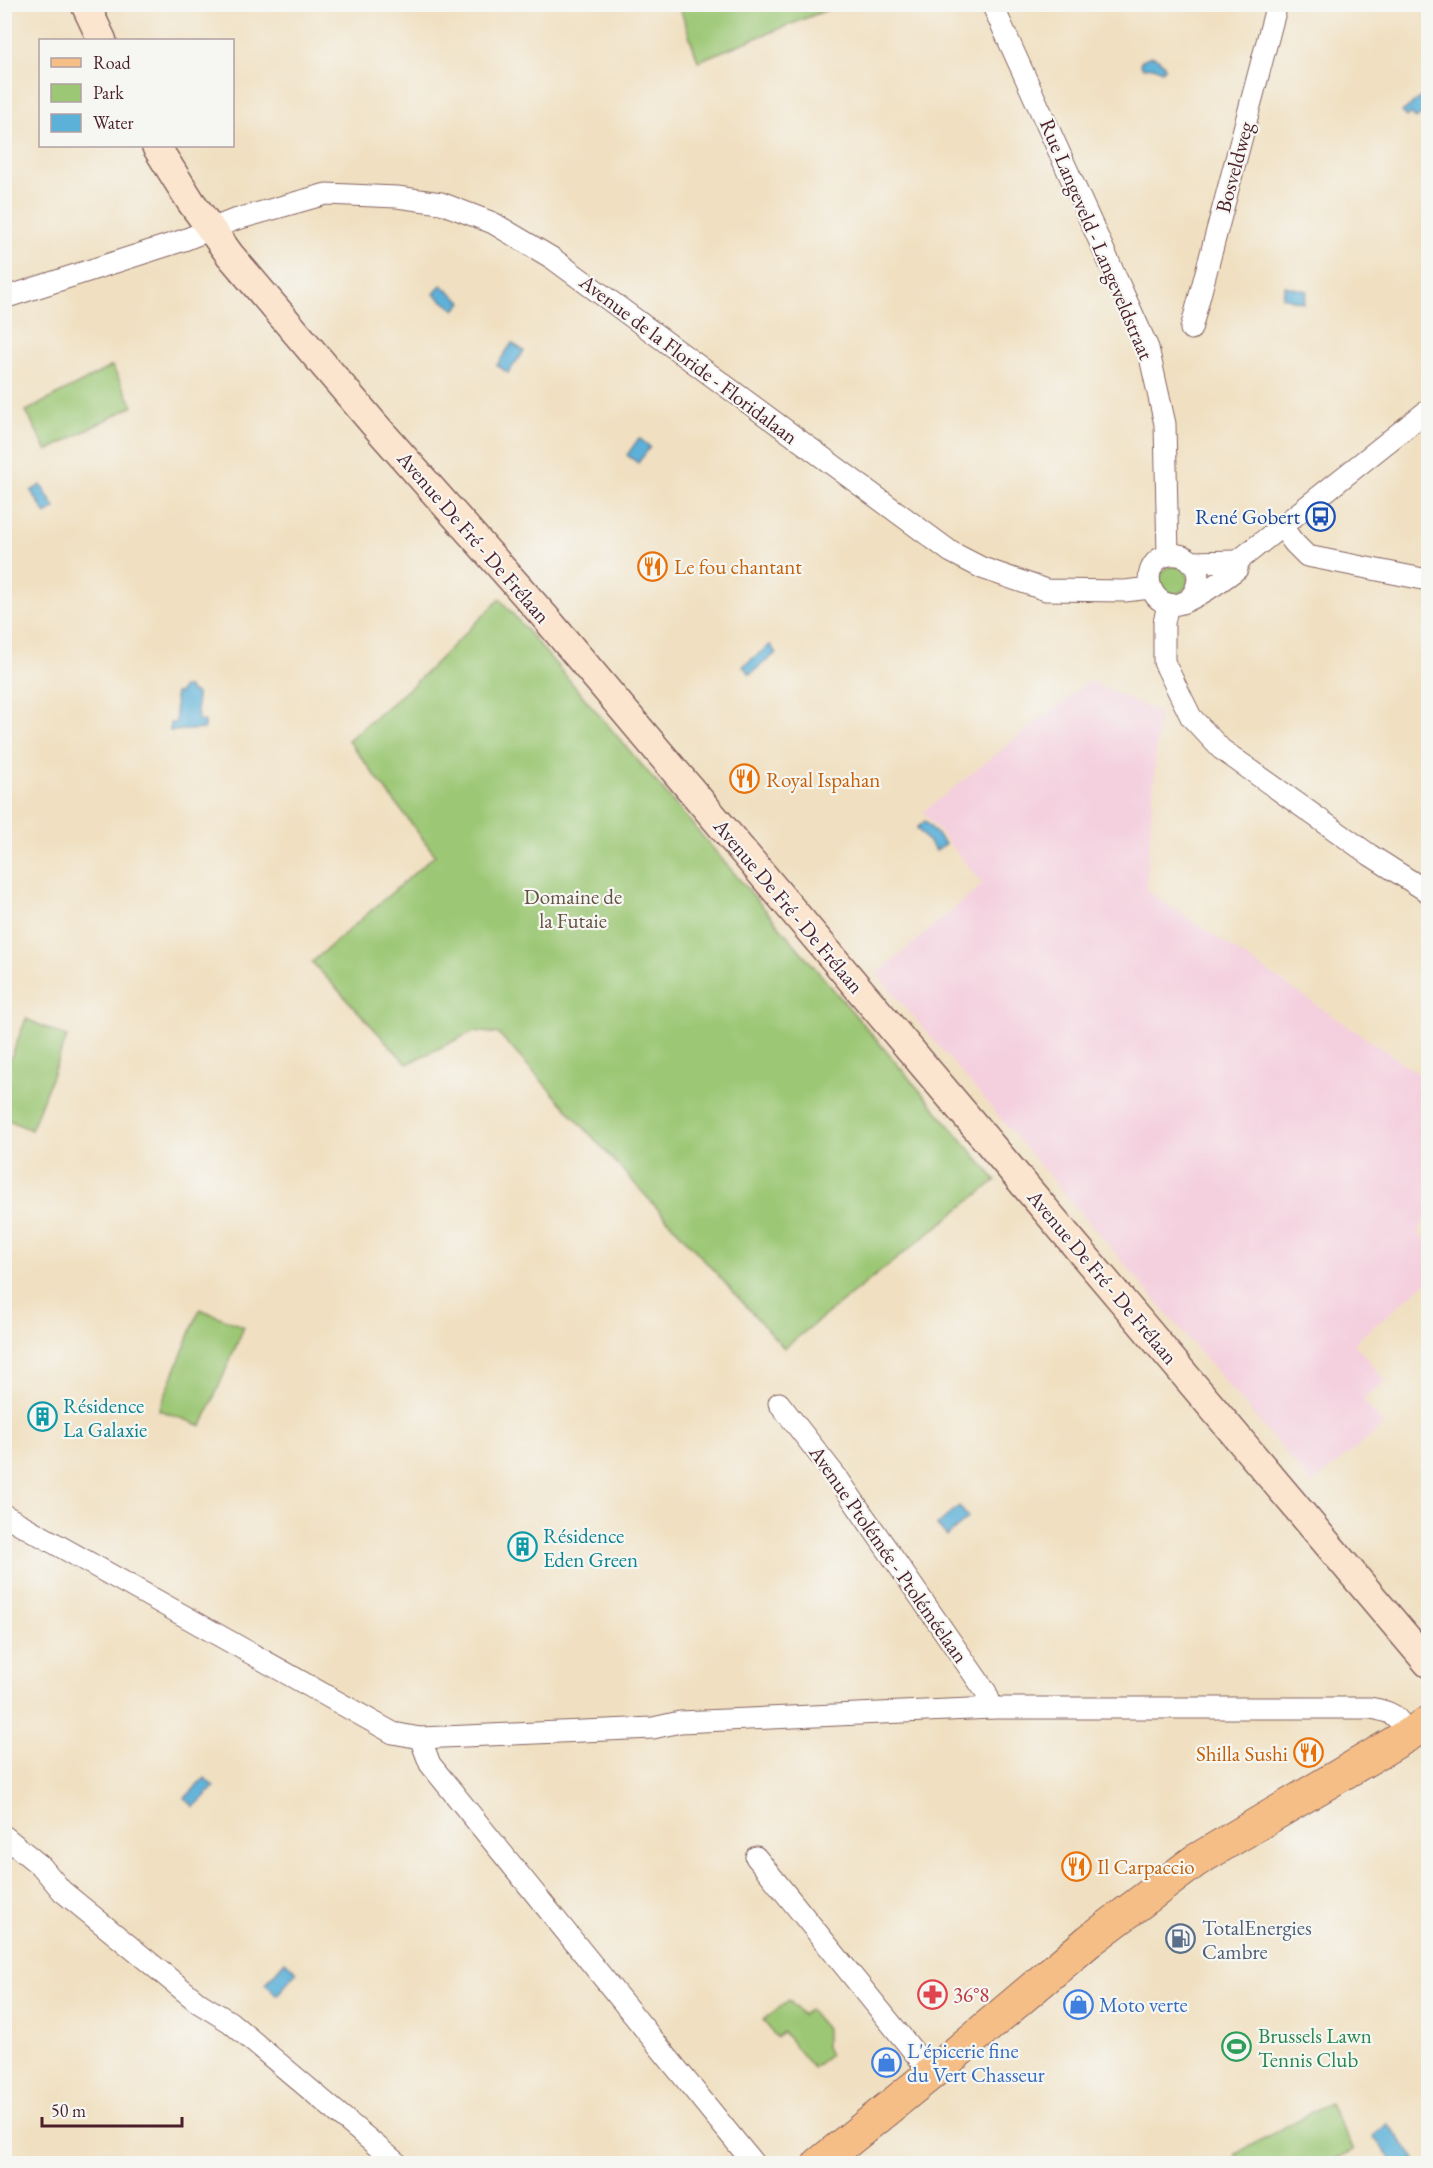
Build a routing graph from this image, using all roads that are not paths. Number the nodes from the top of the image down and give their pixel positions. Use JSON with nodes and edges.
{"nodes":[{"id":1,"x":85,"y":4,"type":"edge"},
{"id":2,"x":993,"y":4,"type":"edge"},
{"id":3,"x":1277,"y":4,"type":"edge"},
{"id":4,"x":102,"y":39,"type":"edge"},
{"id":5,"x":157,"y":147,"type":"edge"},
{"id":6,"x":211,"y":230,"type":"junction"},
{"id":7,"x":4,"y":298,"type":"edge"},
{"id":8,"x":1191,"y":329,"type":"dead end"},
{"id":9,"x":1428,"y":410,"type":"edge"},
{"id":10,"x":1282,"y":526,"type":"junction"},
{"id":11,"x":1168,"y":555,"type":"junction"},
{"id":12,"x":1238,"y":561,"type":"junction"},
{"id":13,"x":1191,"y":562,"type":"junction"},
{"id":14,"x":1428,"y":580,"type":"edge"},
{"id":15,"x":1150,"y":588,"type":"junction"},
{"id":16,"x":1190,"y":598,"type":"junction"},
{"id":17,"x":1168,"y":604,"type":"junction"},
{"id":18,"x":1428,"y":892,"type":"edge"},
{"id":19,"x":779,"y":1403,"type":"dead end"},
{"id":20,"x":4,"y":1515,"type":"edge"},
{"id":21,"x":1428,"y":1663,"type":"edge"},
{"id":22,"x":992,"y":1708,"type":"junction"},
{"id":23,"x":1419,"y":1729,"type":"edge"},
{"id":24,"x":420,"y":1738,"type":"junction"},
{"id":25,"x":4,"y":1836,"type":"edge"},
{"id":26,"x":756,"y":1857,"type":"dead end"},
{"id":27,"x":931,"y":2073,"type":"junction"},
{"id":28,"x":398,"y":2163,"type":"edge"},
{"id":29,"x":753,"y":2163,"type":"edge"},
{"id":30,"x":819,"y":2163,"type":"edge"}],
"edges":[{"from":1,"to":4,"type":"main road"},
{"from":2,"to":11,"type":"street","name":"Rue Langeveld - Langeveldstraat"},
{"from":3,"to":8,"type":"street","name":"Bosveldweg"},
{"from":5,"to":6,"type":"main road","name":"Avenue De Fré - De Frélaan"},
{"from":6,"to":7,"type":"street","name":"Avenue de la Floride - Floridalaan"},
{"from":6,"to":15,"type":"street","name":"Avenue de la Floride - Floridalaan"},
{"from":6,"to":21,"type":"main road","name":"Avenue De Fré - De Frélaan"},
{"from":9,"to":10,"type":"street"},
{"from":10,"to":12,"type":"street"},
{"from":10,"to":14,"type":"street"},
{"from":11,"to":13,"type":"street"},
{"from":11,"to":15,"type":"street"},
{"from":12,"to":13,"type":"street"},
{"from":12,"to":16,"type":"street"},
{"from":13,"to":16,"type":"street"},
{"from":15,"to":17,"type":"street"},
{"from":16,"to":17,"type":"street"},
{"from":17,"to":18,"type":"street"},
{"from":19,"to":22,"type":"street","name":"Avenue Ptolémée - Ptoléméelaan"},
{"from":20,"to":24,"type":"street"},
{"from":22,"to":23,"type":"street"},
{"from":22,"to":24,"type":"street"},
{"from":23,"to":27,"type":"main road"},
{"from":24,"to":29,"type":"street"},
{"from":25,"to":28,"type":"street"},
{"from":26,"to":27,"type":"street"},
{"from":27,"to":30,"type":"main road"}]}
